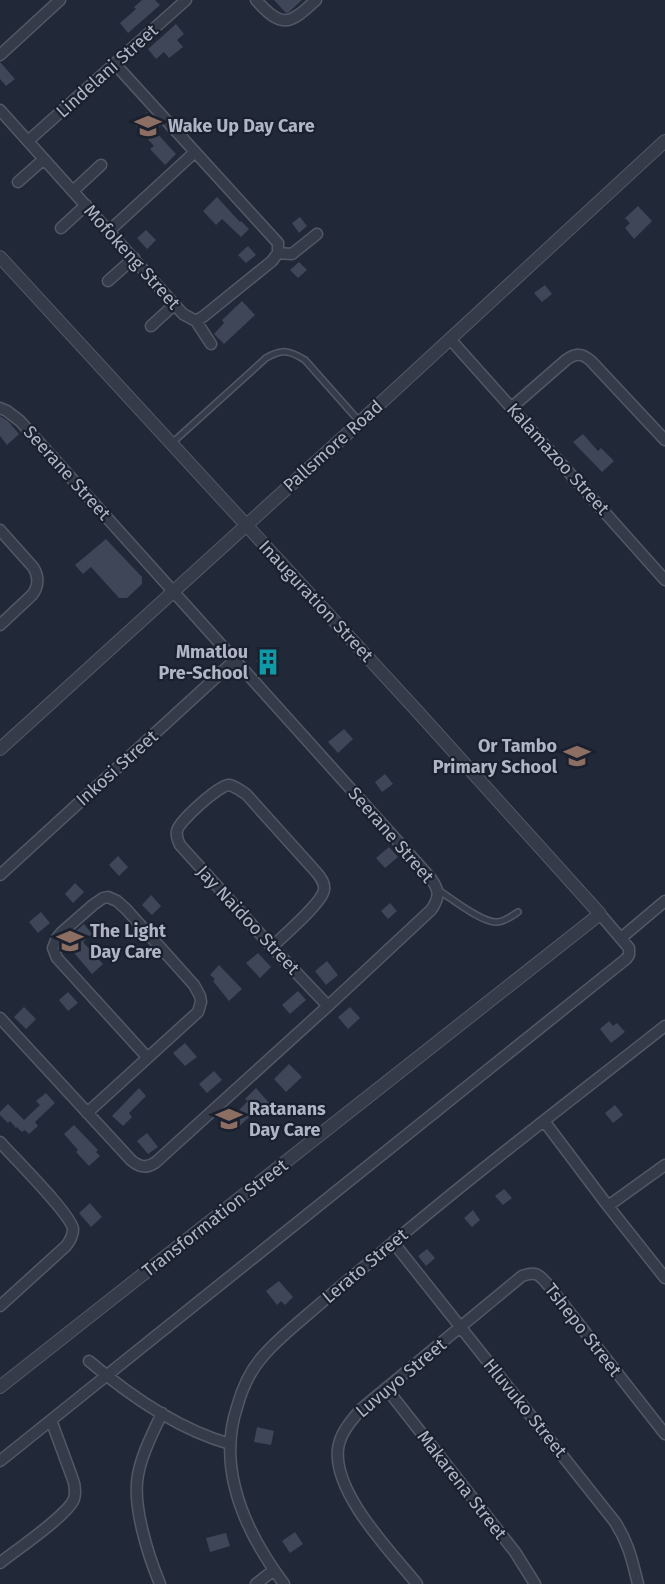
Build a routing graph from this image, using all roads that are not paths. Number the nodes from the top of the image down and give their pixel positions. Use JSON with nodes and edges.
{"nodes":[{"id":1,"x":60,"y":0,"type":"edge"},
{"id":2,"x":186,"y":0,"type":"edge"},
{"id":3,"x":256,"y":0,"type":"edge"},
{"id":4,"x":316,"y":0,"type":"edge"},
{"id":5,"x":0,"y":55,"type":"edge"},
{"id":6,"x":115,"y":64,"type":"junction"},
{"id":7,"x":1,"y":112,"type":"edge"},
{"id":8,"x":28,"y":141,"type":"junction"},
{"id":9,"x":665,"y":141,"type":"edge"},
{"id":10,"x":195,"y":152,"type":"junction"},
{"id":11,"x":44,"y":159,"type":"junction"},
{"id":12,"x":101,"y":165,"type":"dead end"},
{"id":13,"x":18,"y":182,"type":"dead end"},
{"id":14,"x":73,"y":191,"type":"junction"},
{"id":15,"x":86,"y":205,"type":"junction"},
{"id":16,"x":61,"y":228,"type":"dead end"},
{"id":17,"x":109,"y":231,"type":"junction"},
{"id":18,"x":317,"y":234,"type":"dead end"},
{"id":19,"x":278,"y":253,"type":"junction"},
{"id":20,"x":0,"y":257,"type":"edge"},
{"id":21,"x":134,"y":258,"type":"junction"},
{"id":22,"x":108,"y":281,"type":"dead end"},
{"id":23,"x":175,"y":304,"type":"junction"},
{"id":24,"x":196,"y":321,"type":"junction"},
{"id":25,"x":151,"y":326,"type":"dead end"},
{"id":26,"x":450,"y":339,"type":"junction"},
{"id":27,"x":211,"y":344,"type":"dead end"},
{"id":28,"x":512,"y":407,"type":"junction"},
{"id":29,"x":0,"y":408,"type":"edge"},
{"id":30,"x":360,"y":422,"type":"junction"},
{"id":31,"x":665,"y":440,"type":"edge"},
{"id":32,"x":172,"y":443,"type":"junction"},
{"id":33,"x":246,"y":525,"type":"junction"},
{"id":34,"x":0,"y":530,"type":"edge"},
{"id":35,"x":665,"y":580,"type":"edge"},
{"id":36,"x":173,"y":592,"type":"junction"},
{"id":37,"x":0,"y":625,"type":"edge"},
{"id":38,"x":235,"y":660,"type":"junction"},
{"id":39,"x":0,"y":749,"type":"edge"},
{"id":40,"x":0,"y":875,"type":"edge"},
{"id":41,"x":438,"y":889,"type":"junction"},
{"id":42,"x":665,"y":901,"type":"edge"},
{"id":43,"x":518,"y":912,"type":"dead end"},
{"id":44,"x":600,"y":915,"type":"junction"},
{"id":45,"x":621,"y":938,"type":"junction"},
{"id":46,"x":272,"y":947,"type":"junction"},
{"id":47,"x":328,"y":1006,"type":"junction"},
{"id":48,"x":0,"y":1018,"type":"edge"},
{"id":49,"x":665,"y":1026,"type":"edge"},
{"id":50,"x":147,"y":1057,"type":"junction"},
{"id":51,"x":87,"y":1113,"type":"junction"},
{"id":52,"x":544,"y":1121,"type":"junction"},
{"id":53,"x":0,"y":1142,"type":"edge"},
{"id":54,"x":665,"y":1165,"type":"edge"},
{"id":55,"x":608,"y":1206,"type":"junction"},
{"id":56,"x":393,"y":1242,"type":"junction"},
{"id":57,"x":665,"y":1278,"type":"edge"},
{"id":58,"x":0,"y":1306,"type":"edge"},
{"id":59,"x":460,"y":1328,"type":"junction"},
{"id":60,"x":89,"y":1361,"type":"dead end"},
{"id":61,"x":107,"y":1376,"type":"junction"},
{"id":62,"x":0,"y":1388,"type":"edge"},
{"id":63,"x":386,"y":1388,"type":"junction"},
{"id":64,"x":162,"y":1413,"type":"junction"},
{"id":65,"x":51,"y":1420,"type":"junction"},
{"id":66,"x":665,"y":1434,"type":"edge"},
{"id":67,"x":230,"y":1444,"type":"junction"},
{"id":68,"x":0,"y":1461,"type":"edge"},
{"id":69,"x":0,"y":1563,"type":"edge"},
{"id":70,"x":274,"y":1570,"type":"junction"},
{"id":71,"x":160,"y":1584,"type":"edge"},
{"id":72,"x":256,"y":1584,"type":"edge"},
{"id":73,"x":284,"y":1584,"type":"edge"},
{"id":74,"x":417,"y":1584,"type":"edge"},
{"id":75,"x":535,"y":1584,"type":"edge"},
{"id":76,"x":638,"y":1584,"type":"edge"}],
"edges":[{"from":1,"to":5,"type":"street"},
{"from":2,"to":6,"type":"street","name":"Lindelani Street"},
{"from":3,"to":4,"type":"street"},
{"from":6,"to":8,"type":"street","name":"Lindelani Street"},
{"from":6,"to":10,"type":"street"},
{"from":7,"to":8,"type":"street","name":"Mofokeng Street"},
{"from":8,"to":11,"type":"street","name":"Mofokeng Street"},
{"from":9,"to":26,"type":"street","name":"Pallsmore Road"},
{"from":10,"to":17,"type":"street"},
{"from":10,"to":19,"type":"street"},
{"from":11,"to":13,"type":"street"},
{"from":11,"to":14,"type":"street","name":"Mofokeng Street"},
{"from":12,"to":14,"type":"street"},
{"from":14,"to":15,"type":"street","name":"Mofokeng Street"},
{"from":15,"to":16,"type":"street"},
{"from":15,"to":17,"type":"street","name":"Mofokeng Street"},
{"from":17,"to":21,"type":"street","name":"Mofokeng Street"},
{"from":18,"to":19,"type":"street"},
{"from":19,"to":24,"type":"street","name":"Mofokeng Street"},
{"from":20,"to":32,"type":"street","name":"Inauguration Street"},
{"from":21,"to":22,"type":"street"},
{"from":21,"to":23,"type":"street","name":"Mofokeng Street"},
{"from":23,"to":24,"type":"street","name":"Mofokeng Street"},
{"from":23,"to":25,"type":"street"},
{"from":24,"to":27,"type":"street"},
{"from":26,"to":28,"type":"street","name":"Kalamazoo Street"},
{"from":26,"to":30,"type":"street","name":"Pallsmore Road"},
{"from":28,"to":31,"type":"street"},
{"from":28,"to":35,"type":"street","name":"Kalamazoo Street"},
{"from":29,"to":36,"type":"street","name":"Seerane Street"},
{"from":30,"to":32,"type":"lane"},
{"from":30,"to":33,"type":"street","name":"Pallsmore Road"},
{"from":32,"to":33,"type":"street","name":"Inauguration Street"},
{"from":33,"to":36,"type":"street","name":"Pallsmore Road"},
{"from":33,"to":44,"type":"street","name":"Inauguration Street"},
{"from":34,"to":37,"type":"street"},
{"from":36,"to":38,"type":"street","name":"Seerane Street"},
{"from":36,"to":39,"type":"street","name":"Pallsmore Road"},
{"from":38,"to":40,"type":"street","name":"Inkosi Street"},
{"from":38,"to":41,"type":"street","name":"Seerane Street"},
{"from":41,"to":43,"type":"lane"},
{"from":41,"to":47,"type":"street","name":"Seerane Street"},
{"from":42,"to":45,"type":"street"},
{"from":44,"to":45,"type":"street","name":"Inauguration Street"},
{"from":44,"to":62,"type":"street","name":"Transformation Street"},
{"from":45,"to":61,"type":"street","name":"Inauguration Street"},
{"from":46,"to":46,"type":"street","name":"Jay Naidoo Street"},
{"from":46,"to":47,"type":"street","name":"Jay Naidoo Street"},
{"from":47,"to":51,"type":"street","name":"Seerane Street"},
{"from":48,"to":51,"type":"street","name":"Seerane Street"},
{"from":49,"to":52,"type":"street","name":"Lerato Street"},
{"from":50,"to":50,"type":"street"},
{"from":50,"to":51,"type":"street"},
{"from":52,"to":55,"type":"street"},
{"from":52,"to":56,"type":"street","name":"Lerato Street"},
{"from":53,"to":58,"type":"street"},
{"from":54,"to":55,"type":"street"},
{"from":55,"to":57,"type":"street"},
{"from":56,"to":59,"type":"street","name":"Hluvuko Street"},
{"from":56,"to":67,"type":"street","name":"Lerato Street"},
{"from":59,"to":63,"type":"street","name":"Luvuyo Street"},
{"from":59,"to":66,"type":"street","name":"Tshepo Street"},
{"from":59,"to":76,"type":"street","name":"Hluvuko Street"},
{"from":60,"to":61,"type":"street"},
{"from":61,"to":64,"type":"street"},
{"from":61,"to":65,"type":"street"},
{"from":63,"to":74,"type":"street","name":"Luvuyo Street"},
{"from":63,"to":75,"type":"street","name":"Makarena Street"},
{"from":64,"to":67,"type":"street"},
{"from":64,"to":71,"type":"street"},
{"from":65,"to":68,"type":"street"},
{"from":65,"to":69,"type":"street"},
{"from":67,"to":70,"type":"street","name":"Lerato Street"},
{"from":70,"to":72,"type":"street"},
{"from":70,"to":73,"type":"street","name":"Lerato Street"}]}
